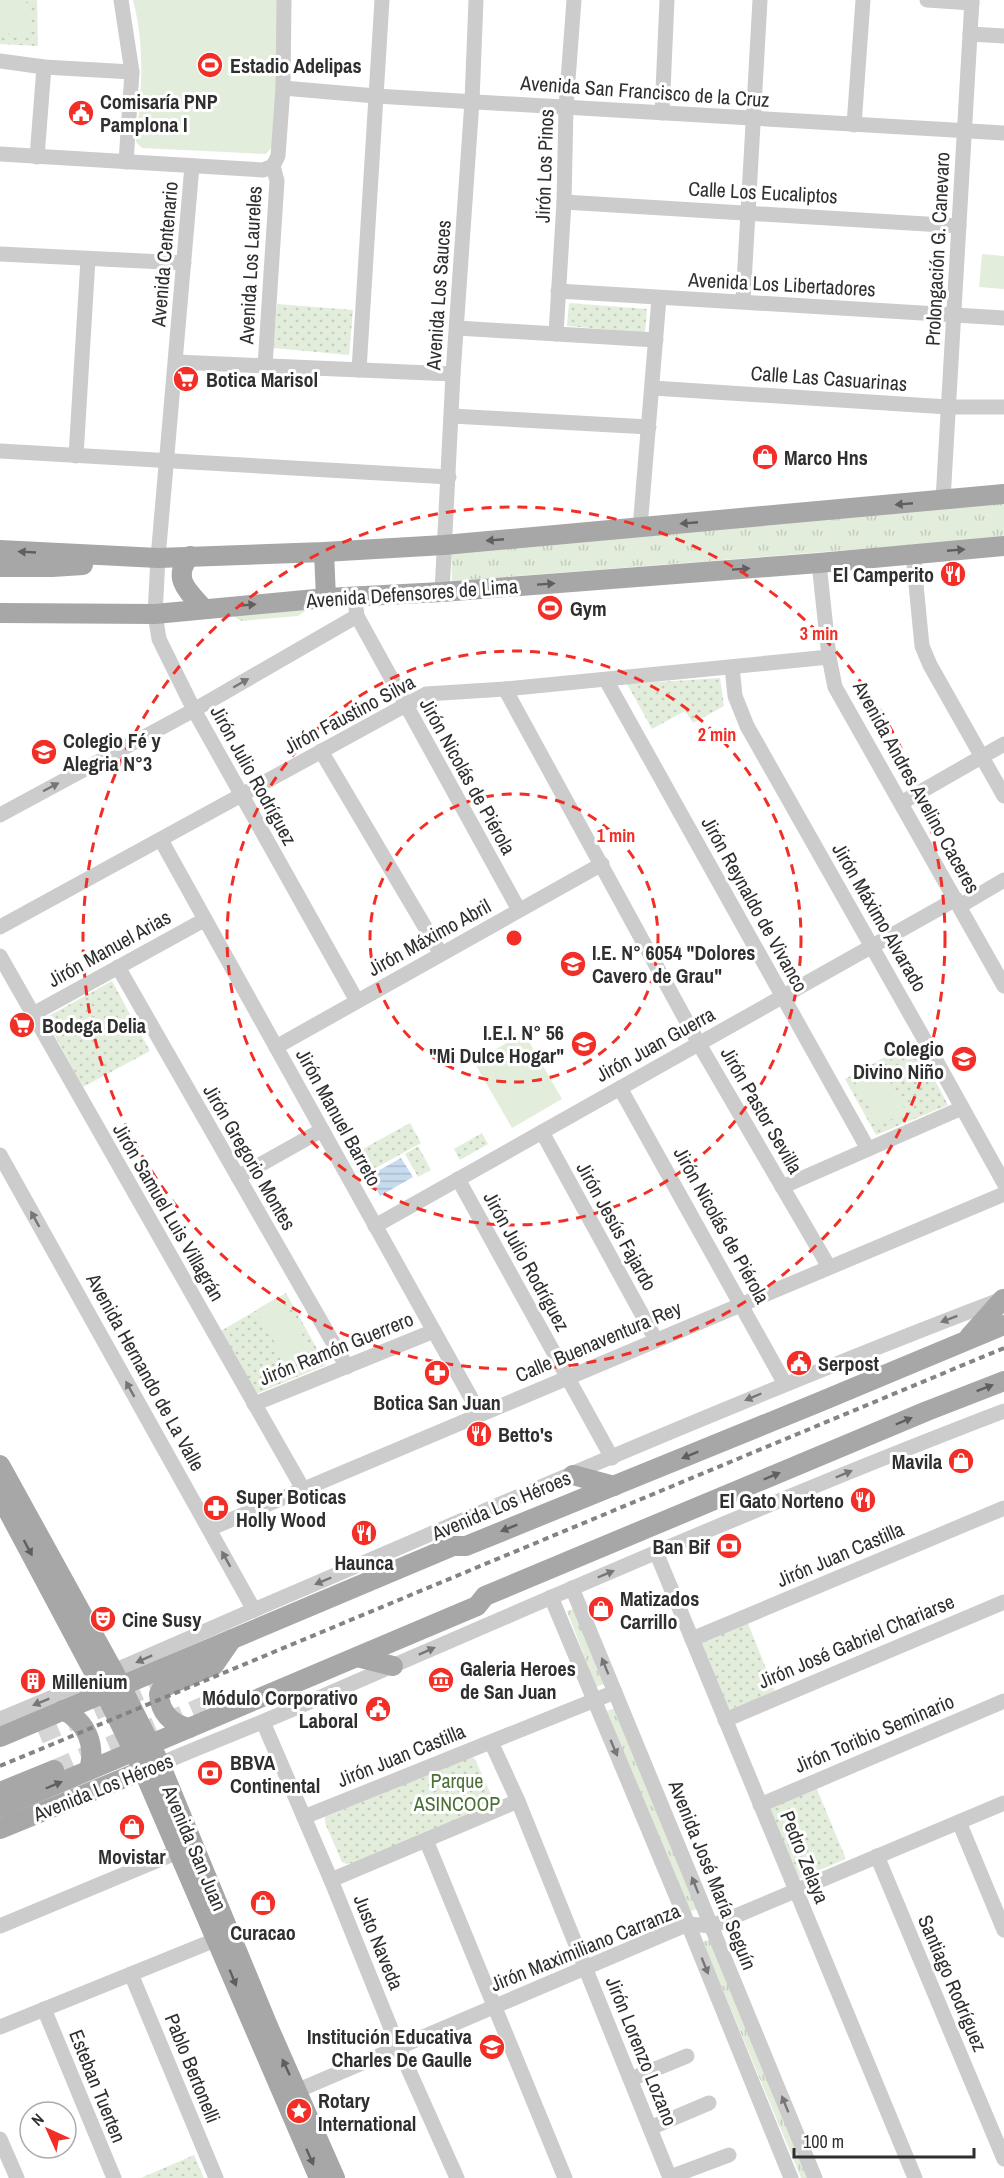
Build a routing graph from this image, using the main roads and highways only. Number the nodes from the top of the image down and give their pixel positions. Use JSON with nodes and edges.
{"nodes":[{"id":1,"x":1004,"y":494,"type":"edge"},
{"id":2,"x":1004,"y":549,"type":"edge"},
{"id":3,"x":0,"y":550,"type":"edge"},
{"id":4,"x":324,"y":552,"type":"junction"},
{"id":5,"x":190,"y":556,"type":"junction"},
{"id":6,"x":158,"y":558,"type":"junction"},
{"id":7,"x":0,"y":567,"type":"edge"},
{"id":8,"x":326,"y":598,"type":"junction"},
{"id":9,"x":0,"y":607,"type":"edge"},
{"id":10,"x":204,"y":609,"type":"junction"},
{"id":11,"x":0,"y":614,"type":"edge"},
{"id":12,"x":102,"y":614,"type":"junction"},
{"id":13,"x":1004,"y":1299,"type":"edge"},
{"id":14,"x":1004,"y":1325,"type":"edge"},
{"id":15,"x":966,"y":1341,"type":"junction"},
{"id":16,"x":1004,"y":1381,"type":"edge"},
{"id":17,"x":0,"y":1466,"type":"edge"},
{"id":18,"x":573,"y":1475,"type":"road end"},
{"id":19,"x":614,"y":1486,"type":"junction"},
{"id":20,"x":0,"y":1496,"type":"edge"},
{"id":21,"x":485,"y":1596,"type":"junction"},
{"id":22,"x":237,"y":1643,"type":"junction"},
{"id":23,"x":357,"y":1657,"type":"junction"},
{"id":24,"x":393,"y":1665,"type":"road end"},
{"id":25,"x":110,"y":1682,"type":"junction"},
{"id":26,"x":205,"y":1706,"type":"tunnel mouth"},
{"id":27,"x":63,"y":1710,"type":"junction"},
{"id":28,"x":189,"y":1728,"type":"junction"},
{"id":29,"x":39,"y":1734,"type":"tunnel mouth"},
{"id":30,"x":0,"y":1737,"type":"edge"},
{"id":31,"x":142,"y":1748,"type":"junction"},
{"id":32,"x":0,"y":1750,"type":"edge"},
{"id":33,"x":152,"y":1767,"type":"junction"},
{"id":34,"x":54,"y":1770,"type":"tunnel mouth"},
{"id":35,"x":89,"y":1770,"type":"junction"},
{"id":36,"x":0,"y":1792,"type":"edge"},
{"id":37,"x":0,"y":1808,"type":"edge"},
{"id":38,"x":0,"y":1829,"type":"edge"},
{"id":39,"x":224,"y":1936,"type":"junction"},
{"id":40,"x":290,"y":2093,"type":"junction"},
{"id":41,"x":319,"y":2178,"type":"edge"},
{"id":42,"x":335,"y":2178,"type":"edge"}],
"edges":[{"from":1,"to":4,"type":"main road","one_way":true},
{"from":8,"to":2,"type":"main road","name":"Avenida Defensores de Lima","one_way":true},
{"from":6,"to":3,"type":"main road","one_way":true},
{"from":4,"to":5,"type":"main road"},
{"from":4,"to":8,"type":"main road"},
{"from":5,"to":6,"type":"main road"},
{"from":5,"to":10,"type":"main road"},
{"from":6,"to":7,"type":"main road"},
{"from":10,"to":8,"type":"main road","name":"Avenida Defensores de Lima","one_way":true},
{"from":9,"to":12,"type":"main road"},
{"from":10,"to":12,"type":"main road","name":"Avenida Defensores de Lima"},
{"from":11,"to":12,"type":"main road","name":"Avenida Defensores de Lima"},
{"from":13,"to":15,"type":"main road"},
{"from":14,"to":15,"type":"main road","name":"Avenida Los Héroes"},
{"from":15,"to":19,"type":"main road","name":"Avenida Los Héroes","one_way":true},
{"from":21,"to":16,"type":"main road","name":"Avenida Los Héroes","one_way":true},
{"from":17,"to":25,"type":"main road","name":"Avenida San Juan"},
{"from":18,"to":19,"type":"main road"},
{"from":19,"to":22,"type":"main road","name":"Avenida Los Héroes","one_way":true},
{"from":20,"to":25,"type":"main road","name":"Avenida San Juan","one_way":true},
{"from":21,"to":23,"type":"main road","name":"Avenida Los Héroes"},
{"from":21,"to":26,"type":"main road","name":"Avenida Los Héroes"},
{"from":22,"to":25,"type":"main road","name":"Avenida Los Héroes"},
{"from":22,"to":28,"type":"main road"},
{"from":23,"to":24,"type":"main road"},
{"from":23,"to":28,"type":"main road","name":"Avenida Los Héroes"},
{"from":25,"to":27,"type":"main road","name":"Avenida Los Héroes"},
{"from":25,"to":31,"type":"main road","name":"Avenida San Juan"},
{"from":27,"to":30,"type":"main road","name":"Avenida Los Héroes"},
{"from":27,"to":35,"type":"main road"},
{"from":28,"to":31,"type":"main road","name":"Avenida Los Héroes"},
{"from":29,"to":32,"type":"main road"},
{"from":31,"to":33,"type":"main road","name":"Avenida San Juan"},
{"from":31,"to":35,"type":"main road","name":"Avenida Los Héroes"},
{"from":33,"to":38,"type":"main road","name":"Avenida Los Héroes"},
{"from":33,"to":39,"type":"main road","name":"Avenida San Juan"},
{"from":33,"to":39,"type":"main road","name":"Avenida San Juan"},
{"from":34,"to":36,"type":"main road","name":"Avenida Los Héroes"},
{"from":37,"to":35,"type":"main road","name":"Avenida Los Héroes","one_way":true},
{"from":39,"to":40,"type":"main road","name":"Avenida San Juan"},
{"from":40,"to":41,"type":"main road","name":"Avenida San Juan","one_way":true},
{"from":40,"to":42,"type":"main road","name":"Avenida San Juan"}]}
